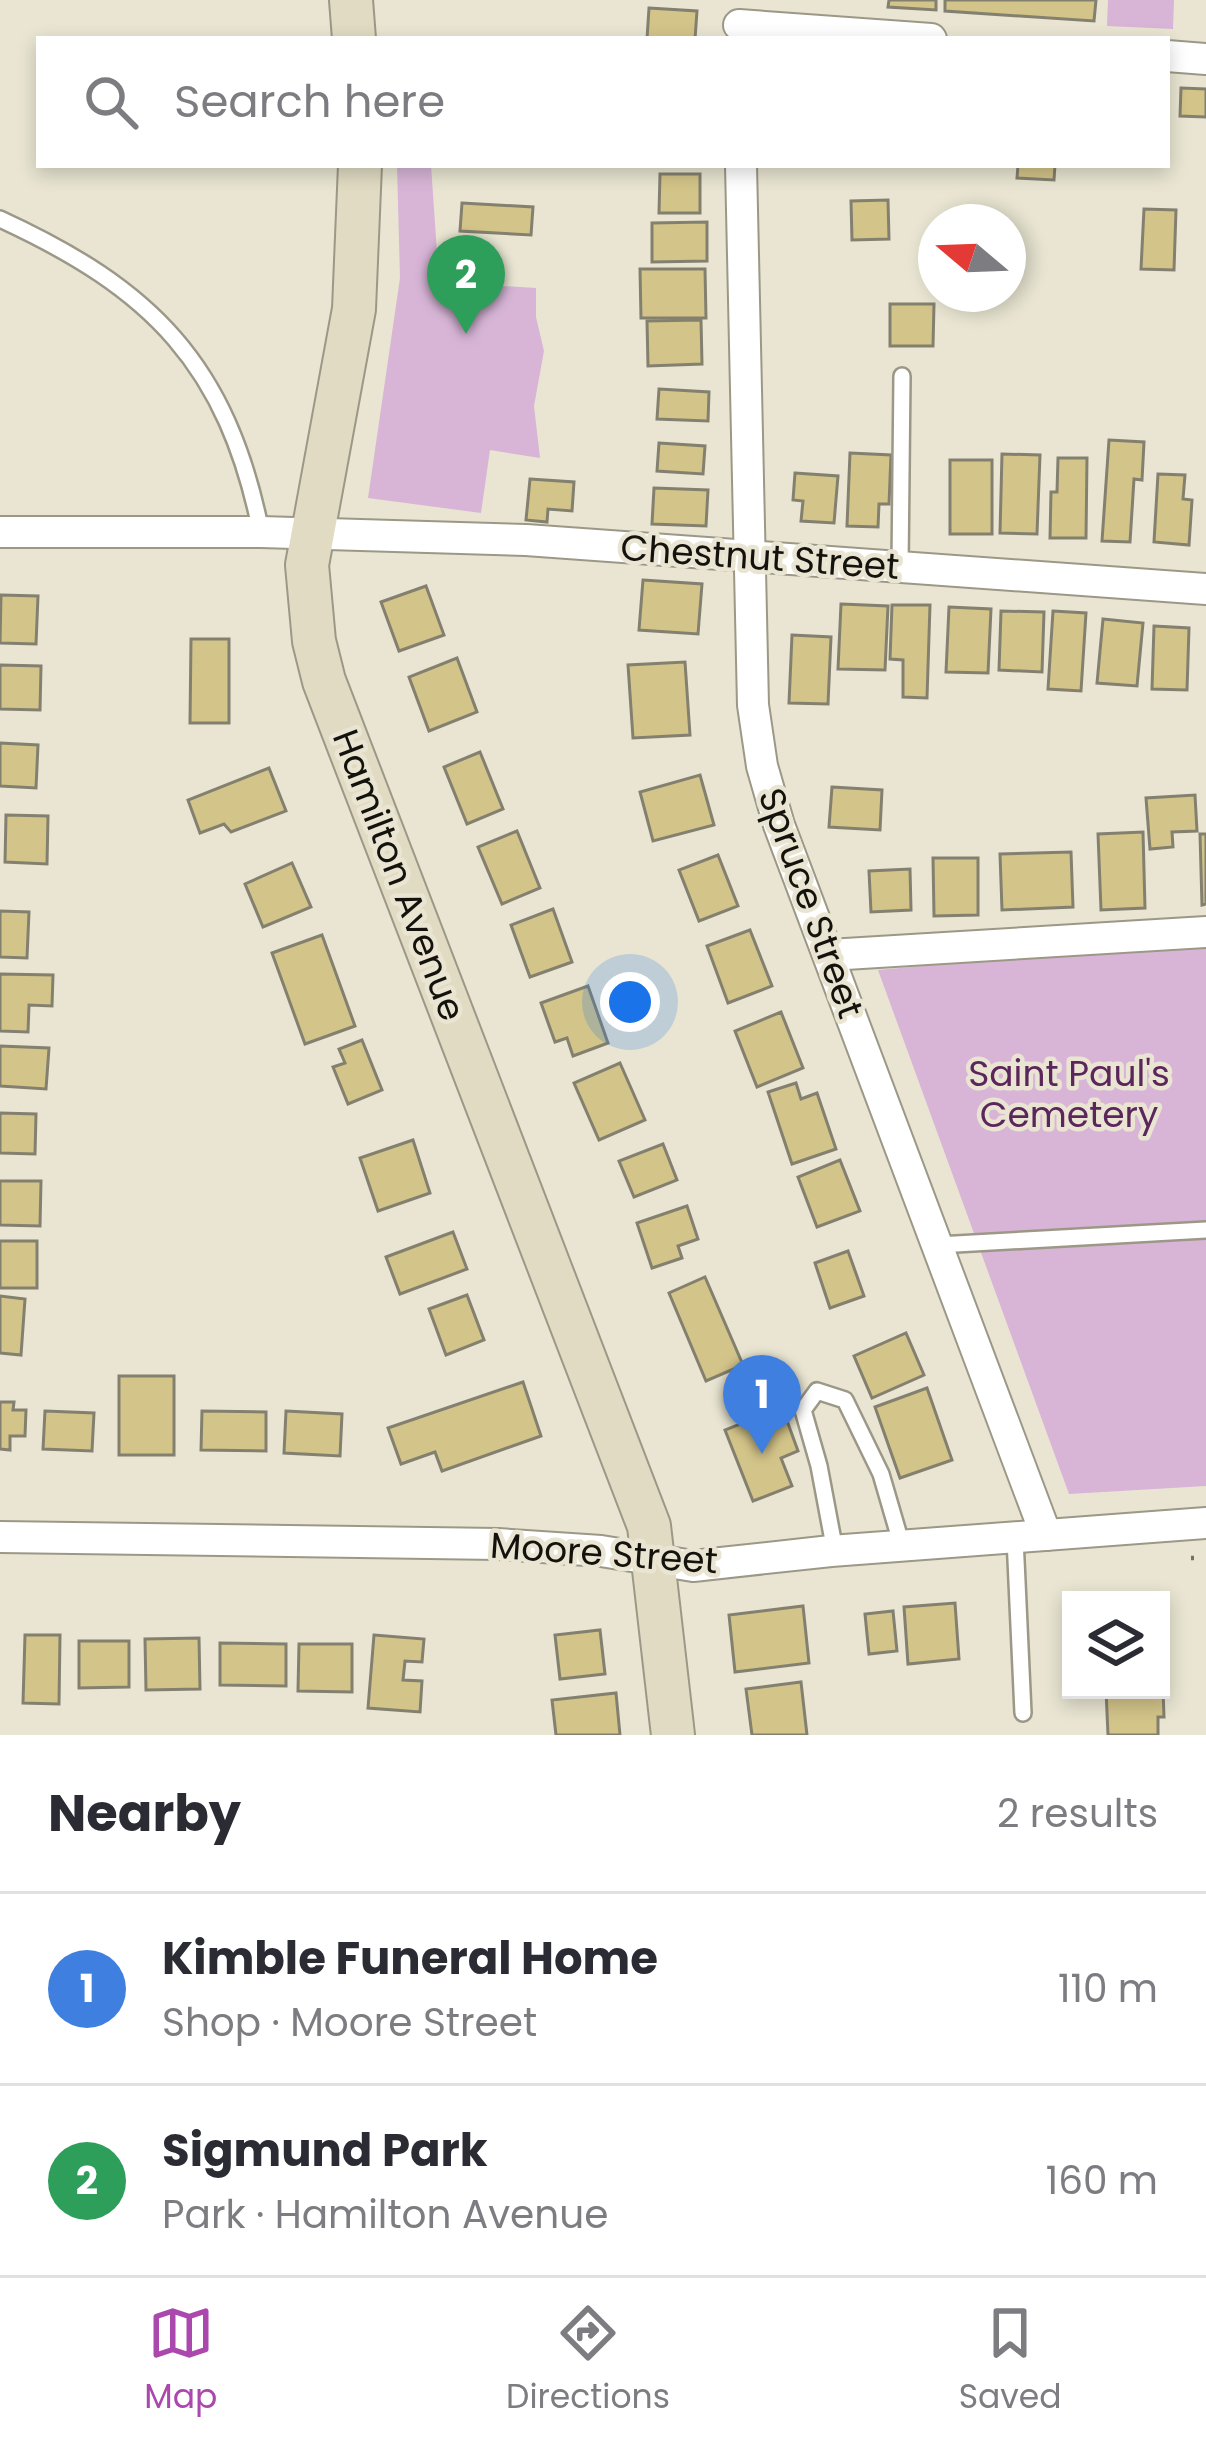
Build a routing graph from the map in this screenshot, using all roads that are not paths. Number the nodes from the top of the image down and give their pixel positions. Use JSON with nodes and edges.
{"nodes":[{"id":1,"x":351,"y":0,"type":"edge"},
{"id":2,"x":738,"y":21,"type":"edge"},
{"id":3,"x":354,"y":36,"type":"edge"},
{"id":4,"x":899,"y":36,"type":"edge"},
{"id":5,"x":1170,"y":56,"type":"edge"},
{"id":6,"x":1206,"y":59,"type":"edge"},
{"id":7,"x":360,"y":168,"type":"edge"},
{"id":8,"x":741,"y":168,"type":"edge"},
{"id":9,"x":0,"y":219,"type":"edge"},
{"id":10,"x":902,"y":376,"type":"dead end"},
{"id":11,"x":0,"y":532,"type":"edge"},
{"id":12,"x":261,"y":532,"type":"junction"},
{"id":13,"x":314,"y":534,"type":"junction"},
{"id":14,"x":749,"y":556,"type":"junction"},
{"id":15,"x":900,"y":567,"type":"junction"},
{"id":16,"x":1206,"y":589,"type":"edge"},
{"id":17,"x":1206,"y":932,"type":"edge"},
{"id":18,"x":829,"y":955,"type":"junction"},
{"id":19,"x":1206,"y":1230,"type":"edge"},
{"id":20,"x":938,"y":1245,"type":"junction"},
{"id":21,"x":1206,"y":1523,"type":"edge"},
{"id":22,"x":0,"y":1537,"type":"edge"},
{"id":23,"x":1031,"y":1537,"type":"junction"},
{"id":24,"x":902,"y":1546,"type":"junction"},
{"id":25,"x":835,"y":1551,"type":"junction"},
{"id":26,"x":1197,"y":1552,"type":"edge"},
{"id":27,"x":652,"y":1558,"type":"junction"},
{"id":28,"x":1023,"y":1713,"type":"dead end"},
{"id":29,"x":673,"y":1735,"type":"edge"}],
"edges":[{"from":1,"to":3,"type":"street"},
{"from":2,"to":4,"type":"street"},
{"from":5,"to":6,"type":"street"},
{"from":7,"to":13,"type":"street","name":"Hamilton Avenue"},
{"from":8,"to":14,"type":"street","name":"Spruce Street"},
{"from":9,"to":12,"type":"lane"},
{"from":10,"to":15,"type":"lane"},
{"from":11,"to":12,"type":"street","name":"Chestnut Street"},
{"from":12,"to":13,"type":"street","name":"Chestnut Street"},
{"from":13,"to":14,"type":"street","name":"Chestnut Street"},
{"from":13,"to":27,"type":"street","name":"Hamilton Avenue"},
{"from":14,"to":15,"type":"street","name":"Chestnut Street"},
{"from":14,"to":18,"type":"street","name":"Spruce Street"},
{"from":15,"to":16,"type":"street","name":"Chestnut Street"},
{"from":17,"to":18,"type":"street"},
{"from":18,"to":20,"type":"street","name":"Spruce Street"},
{"from":19,"to":20,"type":"lane"},
{"from":20,"to":23,"type":"street","name":"Spruce Street"},
{"from":21,"to":23,"type":"street","name":"Moore Street"},
{"from":21,"to":26,"type":"street"},
{"from":22,"to":27,"type":"street","name":"Moore Street"},
{"from":23,"to":24,"type":"street","name":"Moore Street"},
{"from":23,"to":28,"type":"lane"},
{"from":24,"to":25,"type":"street","name":"Moore Street"},
{"from":24,"to":25,"type":"lane"},
{"from":25,"to":27,"type":"street","name":"Moore Street"},
{"from":27,"to":29,"type":"street","name":"Hamilton Avenue"}]}
